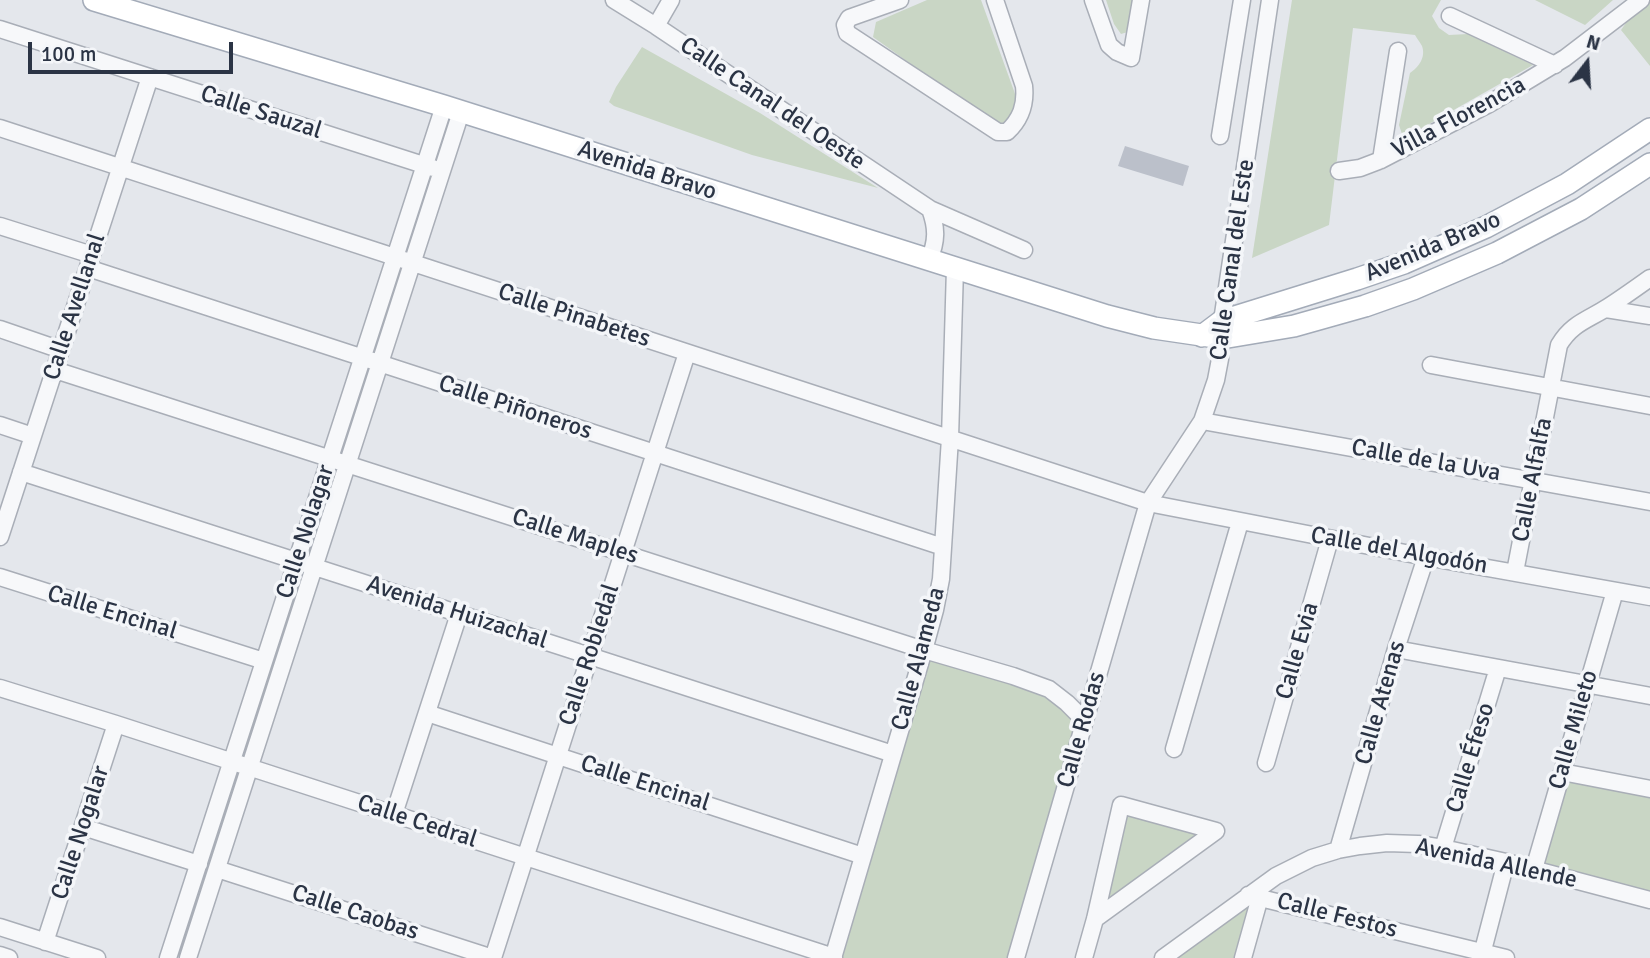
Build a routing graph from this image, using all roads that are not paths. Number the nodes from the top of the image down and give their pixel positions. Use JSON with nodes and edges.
{"nodes":[{"id":1,"x":94,"y":0,"type":"edge"},
{"id":2,"x":614,"y":0,"type":"edge"},
{"id":3,"x":647,"y":0,"type":"edge"},
{"id":4,"x":671,"y":0,"type":"edge"},
{"id":5,"x":900,"y":0,"type":"edge"},
{"id":6,"x":995,"y":0,"type":"edge"},
{"id":7,"x":1093,"y":0,"type":"edge"},
{"id":8,"x":1141,"y":0,"type":"edge"},
{"id":9,"x":1242,"y":0,"type":"edge"},
{"id":10,"x":1270,"y":0,"type":"edge"},
{"id":11,"x":1641,"y":0,"type":"edge"},
{"id":12,"x":637,"y":15,"type":"junction"},
{"id":13,"x":1450,"y":16,"type":"dead end"},
{"id":14,"x":656,"y":26,"type":"junction"},
{"id":15,"x":0,"y":29,"type":"edge"},
{"id":16,"x":1398,"y":51,"type":"dead end"},
{"id":17,"x":1555,"y":65,"type":"junction"},
{"id":18,"x":150,"y":77,"type":"junction"},
{"id":19,"x":452,"y":109,"type":"junction"},
{"id":20,"x":0,"y":128,"type":"edge"},
{"id":21,"x":1650,"y":129,"type":"edge"},
{"id":22,"x":1220,"y":136,"type":"dead end"},
{"id":23,"x":1381,"y":160,"type":"junction"},
{"id":24,"x":1650,"y":164,"type":"edge"},
{"id":25,"x":424,"y":165,"type":"junction"},
{"id":26,"x":121,"y":168,"type":"junction"},
{"id":27,"x":442,"y":171,"type":"junction"},
{"id":28,"x":1339,"y":171,"type":"dead end"},
{"id":29,"x":1567,"y":184,"type":"junction"},
{"id":30,"x":930,"y":209,"type":"junction"},
{"id":31,"x":1581,"y":209,"type":"junction"},
{"id":32,"x":0,"y":226,"type":"edge"},
{"id":33,"x":1024,"y":250,"type":"dead end"},
{"id":34,"x":395,"y":257,"type":"junction"},
{"id":35,"x":929,"y":260,"type":"junction"},
{"id":36,"x":90,"y":262,"type":"junction"},
{"id":37,"x":413,"y":263,"type":"junction"},
{"id":38,"x":1404,"y":263,"type":"junction"},
{"id":39,"x":955,"y":268,"type":"junction"},
{"id":40,"x":1650,"y":278,"type":"edge"},
{"id":41,"x":1413,"y":289,"type":"junction"},
{"id":42,"x":1606,"y":309,"type":"junction"},
{"id":43,"x":1650,"y":316,"type":"edge"},
{"id":44,"x":0,"y":329,"type":"edge"},
{"id":45,"x":1215,"y":332,"type":"junction"},
{"id":46,"x":61,"y":350,"type":"junction"},
{"id":47,"x":687,"y":353,"type":"junction"},
{"id":48,"x":362,"y":358,"type":"junction"},
{"id":49,"x":380,"y":363,"type":"junction"},
{"id":50,"x":1431,"y":365,"type":"dead end"},
{"id":51,"x":55,"y":370,"type":"junction"},
{"id":52,"x":1551,"y":388,"type":"junction"},
{"id":53,"x":1650,"y":406,"type":"edge"},
{"id":54,"x":1202,"y":421,"type":"junction"},
{"id":55,"x":0,"y":425,"type":"edge"},
{"id":56,"x":33,"y":436,"type":"junction"},
{"id":57,"x":950,"y":438,"type":"junction"},
{"id":58,"x":655,"y":453,"type":"junction"},
{"id":59,"x":330,"y":458,"type":"junction"},
{"id":60,"x":347,"y":464,"type":"junction"},
{"id":61,"x":21,"y":472,"type":"junction"},
{"id":62,"x":1534,"y":481,"type":"junction"},
{"id":63,"x":1650,"y":502,"type":"edge"},
{"id":64,"x":1148,"y":503,"type":"junction"},
{"id":65,"x":1240,"y":522,"type":"junction"},
{"id":66,"x":1,"y":529,"type":"edge"},
{"id":67,"x":1330,"y":539,"type":"junction"},
{"id":68,"x":943,"y":547,"type":"junction"},
{"id":69,"x":623,"y":553,"type":"junction"},
{"id":70,"x":1426,"y":557,"type":"junction"},
{"id":71,"x":296,"y":561,"type":"junction"},
{"id":72,"x":314,"y":567,"type":"junction"},
{"id":73,"x":1515,"y":572,"type":"junction"},
{"id":74,"x":0,"y":577,"type":"edge"},
{"id":75,"x":1615,"y":591,"type":"junction"},
{"id":76,"x":1650,"y":597,"type":"edge"},
{"id":77,"x":459,"y":614,"type":"junction"},
{"id":78,"x":1396,"y":649,"type":"junction"},
{"id":79,"x":923,"y":650,"type":"junction"},
{"id":80,"x":590,"y":656,"type":"junction"},
{"id":81,"x":264,"y":661,"type":"junction"},
{"id":82,"x":1498,"y":668,"type":"junction"},
{"id":83,"x":1588,"y":684,"type":"junction"},
{"id":84,"x":0,"y":688,"type":"edge"},
{"id":85,"x":1650,"y":696,"type":"edge"},
{"id":86,"x":427,"y":713,"type":"junction"},
{"id":87,"x":1085,"y":720,"type":"junction"},
{"id":88,"x":116,"y":724,"type":"junction"},
{"id":89,"x":1174,"y":750,"type":"dead end"},
{"id":90,"x":893,"y":754,"type":"junction"},
{"id":91,"x":558,"y":756,"type":"junction"},
{"id":92,"x":232,"y":762,"type":"junction"},
{"id":93,"x":1266,"y":763,"type":"dead end"},
{"id":94,"x":250,"y":768,"type":"junction"},
{"id":95,"x":1562,"y":772,"type":"junction"},
{"id":96,"x":1650,"y":789,"type":"edge"},
{"id":97,"x":394,"y":814,"type":"junction"},
{"id":98,"x":83,"y":827,"type":"junction"},
{"id":99,"x":1443,"y":848,"type":"junction"},
{"id":100,"x":1338,"y":850,"type":"junction"},
{"id":101,"x":863,"y":856,"type":"junction"},
{"id":102,"x":525,"y":857,"type":"junction"},
{"id":103,"x":1506,"y":862,"type":"junction"},
{"id":104,"x":198,"y":864,"type":"junction"},
{"id":105,"x":217,"y":869,"type":"junction"},
{"id":106,"x":1534,"y":869,"type":"junction"},
{"id":107,"x":1254,"y":896,"type":"junction"},
{"id":108,"x":1650,"y":900,"type":"edge"},
{"id":109,"x":1095,"y":919,"type":"junction"},
{"id":110,"x":0,"y":927,"type":"edge"},
{"id":111,"x":46,"y":942,"type":"junction"},
{"id":112,"x":0,"y":955,"type":"edge"},
{"id":113,"x":1482,"y":955,"type":"edge"},
{"id":114,"x":833,"y":957,"type":"edge"},
{"id":115,"x":9,"y":958,"type":"edge"},
{"id":116,"x":97,"y":958,"type":"edge"},
{"id":117,"x":168,"y":958,"type":"edge"},
{"id":118,"x":188,"y":958,"type":"edge"},
{"id":119,"x":493,"y":958,"type":"edge"},
{"id":120,"x":1016,"y":958,"type":"edge"},
{"id":121,"x":1084,"y":958,"type":"edge"},
{"id":122,"x":1163,"y":958,"type":"edge"},
{"id":123,"x":1244,"y":958,"type":"edge"},
{"id":124,"x":1506,"y":958,"type":"edge"}],
"edges":[{"from":1,"to":19,"type":"main road","name":"Avenida Bravo"},
{"from":2,"to":12,"type":"street","name":"Calle Canal del Oeste"},
{"from":3,"to":12,"type":"street"},
{"from":4,"to":14,"type":"street"},
{"from":5,"to":6,"type":"street"},
{"from":7,"to":8,"type":"street"},
{"from":9,"to":22,"type":"street","name":"Calle Canal del Este"},
{"from":10,"to":45,"type":"street","name":"Calle Canal del Este"},
{"from":11,"to":17,"type":"street","name":"Villa Florencia"},
{"from":12,"to":14,"type":"street","name":"Calle Canal del Oeste"},
{"from":13,"to":17,"type":"street"},
{"from":14,"to":30,"type":"street","name":"Calle Canal del Oeste"},
{"from":15,"to":18,"type":"street","name":"Calle Sauzal"},
{"from":16,"to":23,"type":"street"},
{"from":17,"to":23,"type":"street","name":"Villa Florencia"},
{"from":18,"to":25,"type":"street","name":"Calle Sauzal"},
{"from":18,"to":26,"type":"street","name":"Calle Avellanal"},
{"from":19,"to":25,"type":"street","name":"Calle Nolagar"},
{"from":19,"to":27,"type":"street","name":"Calle Nolagar"},
{"from":19,"to":35,"type":"main road","name":"Avenida Bravo"},
{"from":20,"to":26,"type":"street","name":"Calle Pinabetes"},
{"from":21,"to":29,"type":"main road","name":"Avenida Bravo"},
{"from":23,"to":28,"type":"street","name":"Villa Florencia"},
{"from":24,"to":31,"type":"main road","name":"Avenida Bravo"},
{"from":25,"to":27,"type":"street","name":"Calle Sauzal"},
{"from":25,"to":34,"type":"street","name":"Calle Nolagar"},
{"from":26,"to":34,"type":"street","name":"Calle Pinabetes"},
{"from":26,"to":36,"type":"street","name":"Calle Avellanal"},
{"from":27,"to":37,"type":"street","name":"Calle Nolagar"},
{"from":29,"to":31,"type":"main road"},
{"from":29,"to":38,"type":"main road","name":"Avenida Bravo"},
{"from":30,"to":33,"type":"street","name":"Calle Canal del Oeste"},
{"from":30,"to":35,"type":"street"},
{"from":31,"to":41,"type":"main road","name":"Avenida Bravo"},
{"from":32,"to":36,"type":"street","name":"Calle Piñoneros"},
{"from":34,"to":37,"type":"street","name":"Calle Pinabetes"},
{"from":34,"to":48,"type":"street","name":"Calle Nolagar"},
{"from":35,"to":39,"type":"main road","name":"Avenida Bravo"},
{"from":36,"to":46,"type":"street","name":"Calle Avellanal"},
{"from":36,"to":48,"type":"street","name":"Calle Piñoneros"},
{"from":37,"to":47,"type":"street","name":"Calle Pinabetes"},
{"from":37,"to":49,"type":"street","name":"Calle Nolagar"},
{"from":38,"to":41,"type":"main road"},
{"from":38,"to":45,"type":"main road","name":"Avenida Bravo"},
{"from":39,"to":45,"type":"main road","name":"Avenida Bravo"},
{"from":39,"to":57,"type":"street","name":"Calle Alameda"},
{"from":40,"to":42,"type":"street","name":"Calle Alfalfa"},
{"from":41,"to":45,"type":"main road","name":"Avenida Bravo"},
{"from":42,"to":43,"type":"street"},
{"from":42,"to":52,"type":"street","name":"Calle Alfalfa"},
{"from":44,"to":46,"type":"street"},
{"from":45,"to":54,"type":"street","name":"Calle Canal del Este"},
{"from":46,"to":51,"type":"street","name":"Calle Avellanal"},
{"from":47,"to":57,"type":"street","name":"Calle Pinabetes"},
{"from":47,"to":58,"type":"street","name":"Calle Robledal"},
{"from":48,"to":49,"type":"street","name":"Calle Piñoneros"},
{"from":48,"to":59,"type":"street","name":"Calle Nolagar"},
{"from":49,"to":58,"type":"street","name":"Calle Piñoneros"},
{"from":49,"to":60,"type":"street","name":"Calle Nolagar"},
{"from":50,"to":52,"type":"street"},
{"from":51,"to":56,"type":"street","name":"Calle Avellanal"},
{"from":51,"to":59,"type":"street","name":"Calle Maples"},
{"from":52,"to":53,"type":"street"},
{"from":52,"to":62,"type":"street","name":"Calle Alfalfa"},
{"from":54,"to":62,"type":"street","name":"Calle de la Uva"},
{"from":54,"to":64,"type":"street","name":"Calle Canal del Este"},
{"from":55,"to":56,"type":"street"},
{"from":56,"to":61,"type":"street","name":"Calle Avellanal"},
{"from":57,"to":64,"type":"street","name":"Calle Pinabetes"},
{"from":57,"to":68,"type":"street","name":"Calle Alameda"},
{"from":58,"to":68,"type":"street","name":"Calle Piñoneros"},
{"from":58,"to":69,"type":"street","name":"Calle Robledal"},
{"from":59,"to":60,"type":"street","name":"Calle Maples"},
{"from":59,"to":71,"type":"street","name":"Calle Nolagar"},
{"from":60,"to":69,"type":"street","name":"Calle Maples"},
{"from":60,"to":72,"type":"street","name":"Calle Nolagar"},
{"from":61,"to":66,"type":"street","name":"Calle Avellanal"},
{"from":61,"to":71,"type":"street","name":"Avenida Huizachal"},
{"from":62,"to":63,"type":"street","name":"Calle de la Uva"},
{"from":62,"to":73,"type":"street","name":"Calle Alfalfa"},
{"from":64,"to":65,"type":"street","name":"Calle del Algodón"},
{"from":64,"to":87,"type":"street","name":"Calle Rodas"},
{"from":65,"to":67,"type":"street","name":"Calle del Algodón"},
{"from":65,"to":89,"type":"street"},
{"from":67,"to":70,"type":"street","name":"Calle del Algodón"},
{"from":67,"to":93,"type":"street","name":"Calle Evia"},
{"from":68,"to":79,"type":"street","name":"Calle Alameda"},
{"from":69,"to":79,"type":"street","name":"Calle Maples"},
{"from":69,"to":80,"type":"street","name":"Calle Robledal"},
{"from":70,"to":73,"type":"street","name":"Calle del Algodón"},
{"from":70,"to":78,"type":"street","name":"Calle Atenas"},
{"from":71,"to":72,"type":"street","name":"Avenida Huizachal"},
{"from":71,"to":81,"type":"street","name":"Calle Nolagar"},
{"from":72,"to":77,"type":"street","name":"Avenida Huizachal"},
{"from":72,"to":94,"type":"street","name":"Calle Nolagar"},
{"from":73,"to":75,"type":"street","name":"Calle del Algodón"},
{"from":74,"to":81,"type":"street","name":"Calle Encinal"},
{"from":75,"to":76,"type":"street","name":"Calle del Algodón"},
{"from":75,"to":83,"type":"street","name":"Calle Mileto"},
{"from":77,"to":80,"type":"street","name":"Avenida Huizachal"},
{"from":77,"to":86,"type":"street"},
{"from":78,"to":82,"type":"street"},
{"from":78,"to":100,"type":"street","name":"Calle Atenas"},
{"from":79,"to":87,"type":"street","name":"Calle Maples"},
{"from":79,"to":90,"type":"street","name":"Calle Alameda"},
{"from":80,"to":90,"type":"street","name":"Avenida Huizachal"},
{"from":80,"to":91,"type":"street","name":"Calle Robledal"},
{"from":81,"to":92,"type":"street","name":"Calle Nolagar"},
{"from":82,"to":83,"type":"street"},
{"from":82,"to":99,"type":"street","name":"Calle Éfeso"},
{"from":83,"to":85,"type":"street"},
{"from":83,"to":95,"type":"street","name":"Calle Mileto"},
{"from":84,"to":88,"type":"street","name":"Calle Cedral"},
{"from":86,"to":91,"type":"street","name":"Calle Encinal"},
{"from":86,"to":97,"type":"street"},
{"from":87,"to":120,"type":"street","name":"Calle Rodas"},
{"from":88,"to":92,"type":"street","name":"Calle Cedral"},
{"from":88,"to":98,"type":"street","name":"Calle Nogalar"},
{"from":90,"to":101,"type":"street","name":"Calle Alameda"},
{"from":91,"to":101,"type":"street","name":"Calle Encinal"},
{"from":91,"to":102,"type":"street","name":"Calle Robledal"},
{"from":92,"to":94,"type":"street","name":"Calle Cedral"},
{"from":92,"to":104,"type":"street","name":"Calle Nolagar"},
{"from":94,"to":97,"type":"street","name":"Calle Cedral"},
{"from":94,"to":105,"type":"street","name":"Calle Nolagar"},
{"from":95,"to":96,"type":"street"},
{"from":95,"to":106,"type":"street","name":"Calle Mileto"},
{"from":97,"to":102,"type":"street","name":"Calle Cedral"},
{"from":98,"to":104,"type":"street"},
{"from":98,"to":111,"type":"street","name":"Calle Nogalar"},
{"from":99,"to":100,"type":"street","name":"Avenida Allende"},
{"from":99,"to":103,"type":"street","name":"Avenida Allende"},
{"from":100,"to":107,"type":"street","name":"Avenida Allende"},
{"from":101,"to":114,"type":"street","name":"Calle Alameda"},
{"from":102,"to":114,"type":"street","name":"Calle Cedral"},
{"from":102,"to":119,"type":"street","name":"Calle Robledal"},
{"from":103,"to":106,"type":"street","name":"Avenida Allende"},
{"from":103,"to":113,"type":"street"},
{"from":104,"to":117,"type":"street","name":"Calle Nolagar"},
{"from":105,"to":118,"type":"street","name":"Calle Nolagar"},
{"from":105,"to":119,"type":"street","name":"Calle Caobas"},
{"from":106,"to":108,"type":"street","name":"Avenida Allende"},
{"from":107,"to":113,"type":"street","name":"Calle Festos"},
{"from":107,"to":122,"type":"street","name":"Avenida Allende"},
{"from":107,"to":123,"type":"street"},
{"from":109,"to":109,"type":"street"},
{"from":109,"to":121,"type":"street"},
{"from":110,"to":111,"type":"street"},
{"from":111,"to":116,"type":"street"},
{"from":112,"to":115,"type":"street"},
{"from":113,"to":124,"type":"street","name":"Calle Festos"}]}
